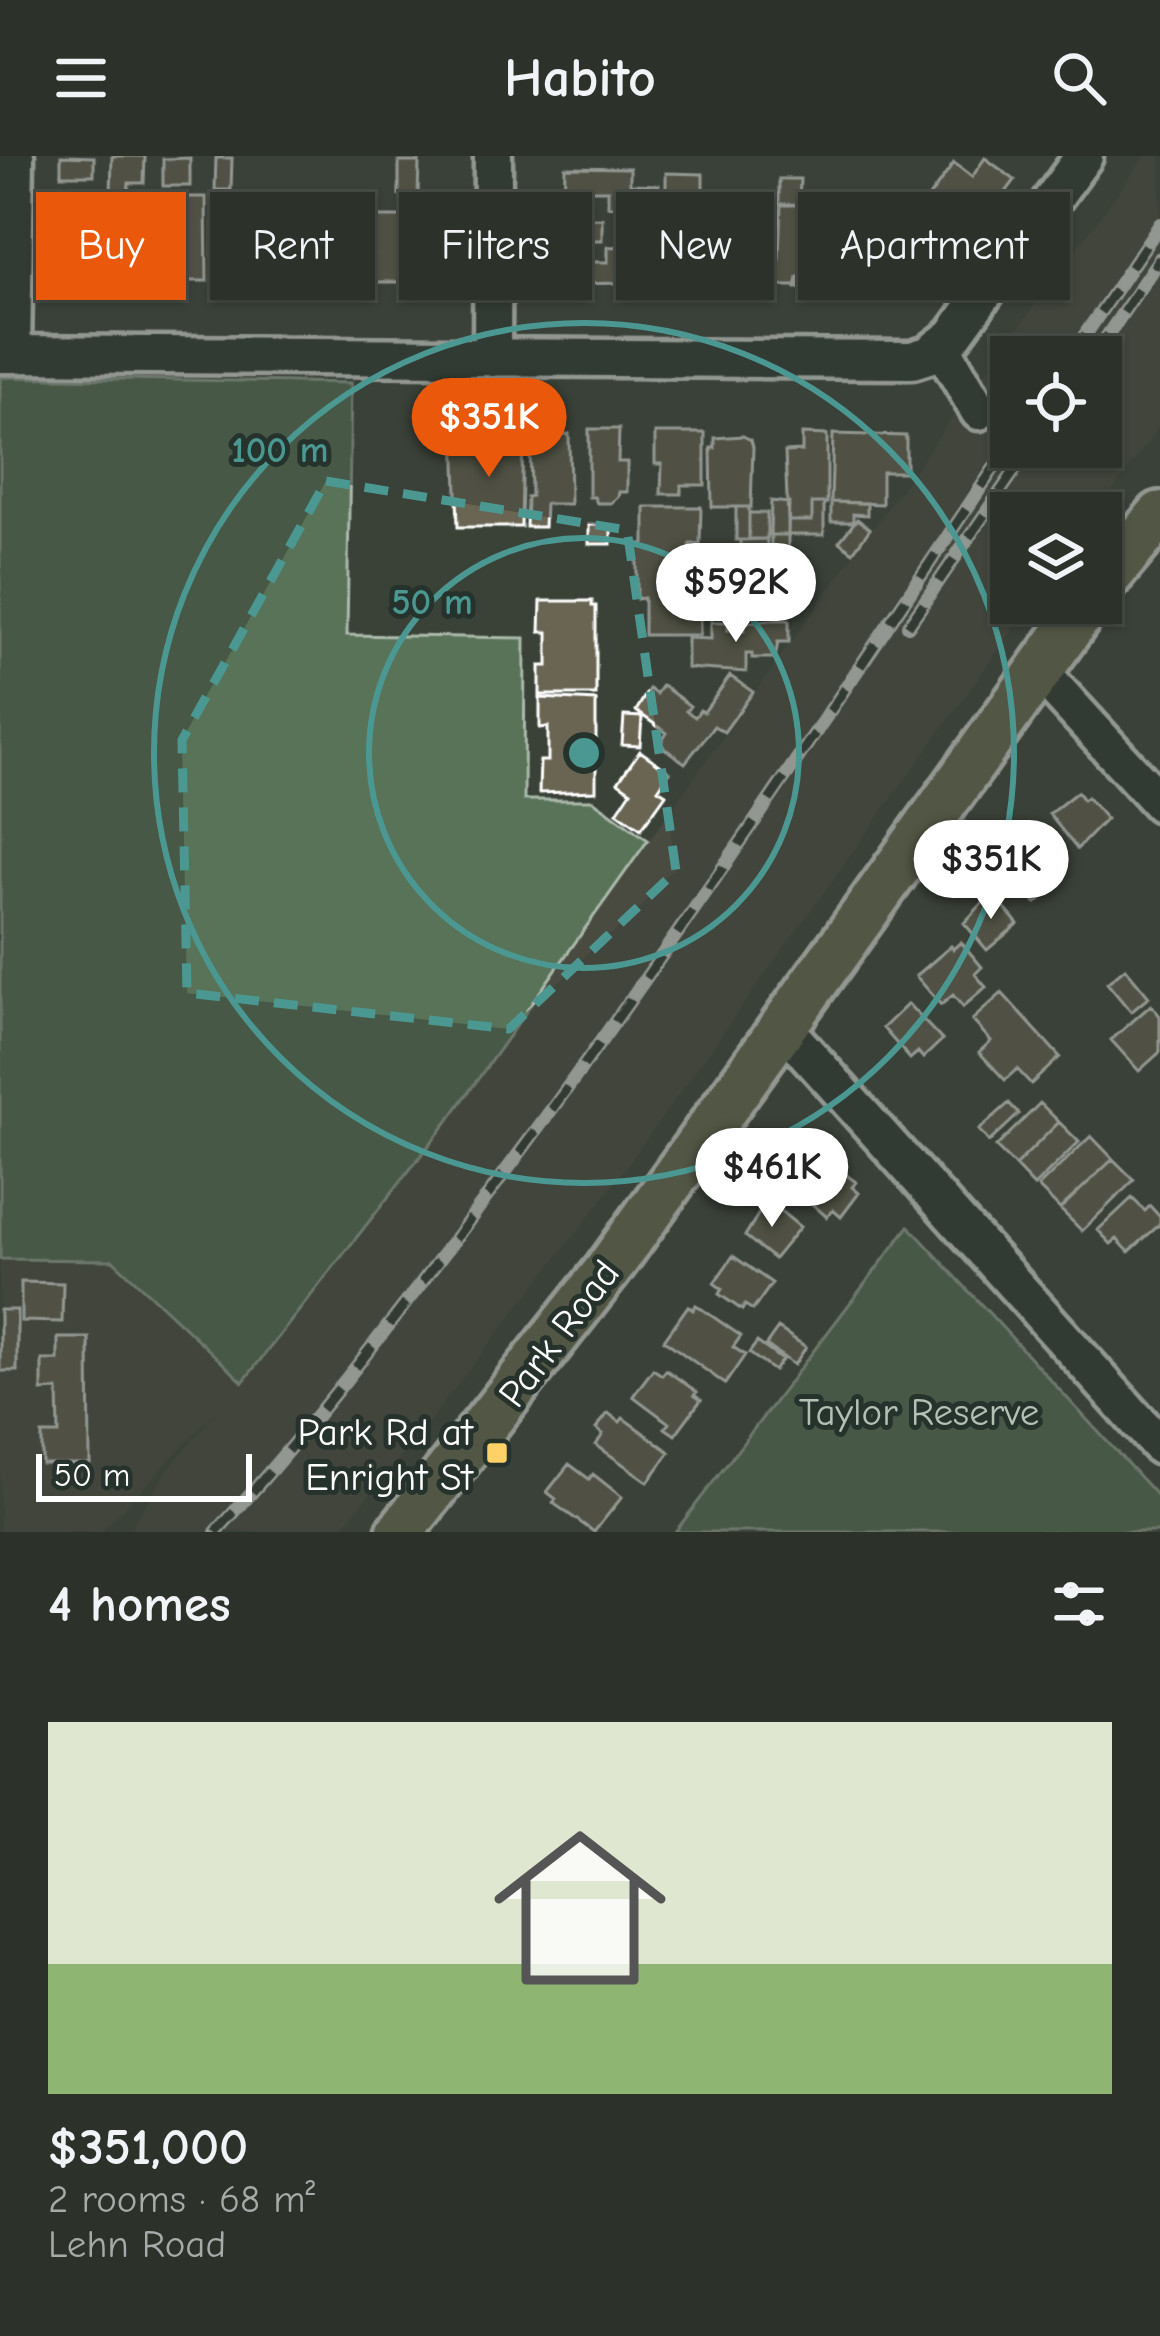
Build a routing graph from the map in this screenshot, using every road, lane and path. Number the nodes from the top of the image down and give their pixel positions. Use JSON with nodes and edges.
{"nodes":[{"id":1,"x":15,"y":156,"type":"edge"},
{"id":2,"x":493,"y":156,"type":"edge"},
{"id":3,"x":1084,"y":156,"type":"edge"},
{"id":4,"x":941,"y":346,"type":"junction"},
{"id":5,"x":6,"y":354,"type":"edge"},
{"id":6,"x":492,"y":358,"type":"junction"},
{"id":7,"x":979,"y":411,"type":"dead end"},
{"id":8,"x":1160,"y":515,"type":"edge"},
{"id":9,"x":1122,"y":560,"type":"edge"},
{"id":10,"x":1073,"y":624,"type":"edge"},
{"id":11,"x":1039,"y":670,"type":"junction"},
{"id":12,"x":1160,"y":803,"type":"edge"},
{"id":13,"x":783,"y":1028,"type":"junction"},
{"id":14,"x":1160,"y":1446,"type":"edge"},
{"id":15,"x":400,"y":1532,"type":"edge"}],
"edges":[{"from":1,"to":5,"type":"street"},
{"from":2,"to":6,"type":"street"},
{"from":3,"to":4,"type":"street"},
{"from":4,"to":6,"type":"street"},
{"from":4,"to":7,"type":"street"},
{"from":5,"to":6,"type":"street"},
{"from":8,"to":9,"type":"main road"},
{"from":10,"to":11,"type":"main road","name":"Park Road"},
{"from":11,"to":12,"type":"street"},
{"from":11,"to":13,"type":"main road","name":"Park Road"},
{"from":13,"to":14,"type":"street"},
{"from":13,"to":15,"type":"main road","name":"Park Road"}]}
